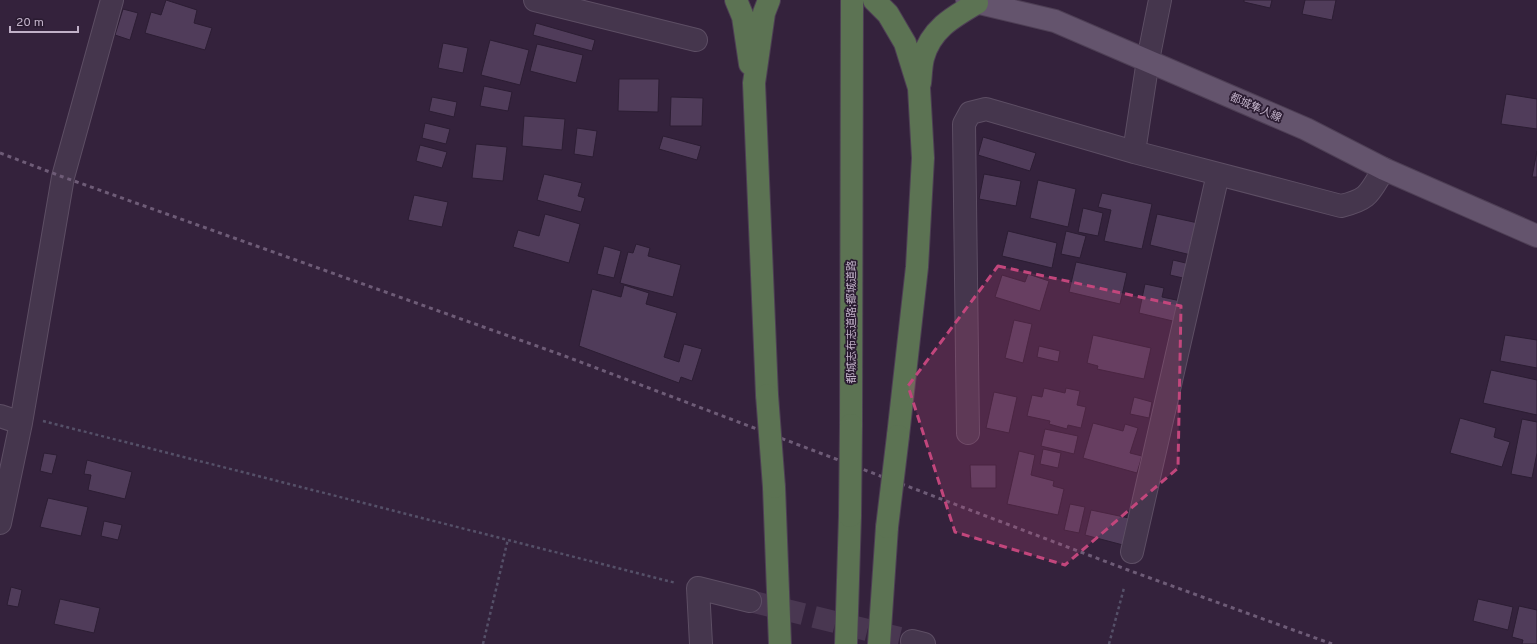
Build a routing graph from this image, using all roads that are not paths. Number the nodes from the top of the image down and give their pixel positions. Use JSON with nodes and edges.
{"nodes":[{"id":1,"x":112,"y":0,"type":"edge"},
{"id":2,"x":535,"y":0,"type":"edge"},
{"id":3,"x":736,"y":0,"type":"edge"},
{"id":4,"x":769,"y":0,"type":"edge"},
{"id":5,"x":874,"y":0,"type":"edge"},
{"id":6,"x":1160,"y":0,"type":"edge"},
{"id":7,"x":972,"y":1,"type":"edge"},
{"id":8,"x":852,"y":10,"type":"edge"},
{"id":9,"x":696,"y":40,"type":"dead end"},
{"id":10,"x":1148,"y":60,"type":"junction"},
{"id":11,"x":754,"y":83,"type":"junction"},
{"id":12,"x":919,"y":88,"type":"junction"},
{"id":13,"x":1134,"y":152,"type":"junction"},
{"id":14,"x":1384,"y":169,"type":"junction"},
{"id":15,"x":1218,"y":174,"type":"junction"},
{"id":16,"x":1537,"y":236,"type":"edge"},
{"id":17,"x":0,"y":416,"type":"edge"},
{"id":18,"x":22,"y":419,"type":"junction"},
{"id":19,"x":968,"y":433,"type":"dead end"},
{"id":20,"x":0,"y":523,"type":"edge"},
{"id":21,"x":1132,"y":552,"type":"dead end"},
{"id":22,"x":750,"y":601,"type":"tunnel mouth"},
{"id":23,"x":701,"y":644,"type":"edge"},
{"id":24,"x":780,"y":644,"type":"edge"},
{"id":25,"x":846,"y":644,"type":"edge"},
{"id":26,"x":879,"y":644,"type":"edge"}],
"edges":[{"from":1,"to":18,"type":"street"},
{"from":2,"to":9,"type":"street"},
{"from":3,"to":11,"type":"highway"},
{"from":4,"to":11,"type":"highway"},
{"from":5,"to":12,"type":"highway"},
{"from":6,"to":10,"type":"street"},
{"from":7,"to":10,"type":"main road","name":"都城隼人線"},
{"from":7,"to":12,"type":"highway"},
{"from":8,"to":25,"type":"highway","name":"都城志布志道路;都城道路","bridge":true},
{"from":10,"to":13,"type":"street"},
{"from":10,"to":14,"type":"main road","name":"都城隼人線"},
{"from":11,"to":24,"type":"highway","bridge":true},
{"from":12,"to":26,"type":"highway","bridge":true},
{"from":13,"to":15,"type":"street"},
{"from":13,"to":19,"type":"street"},
{"from":14,"to":15,"type":"street"},
{"from":14,"to":16,"type":"main road","name":"都城隼人線"},
{"from":15,"to":21,"type":"street"},
{"from":17,"to":18,"type":"street"},
{"from":18,"to":20,"type":"street"},
{"from":22,"to":23,"type":"street"}]}
